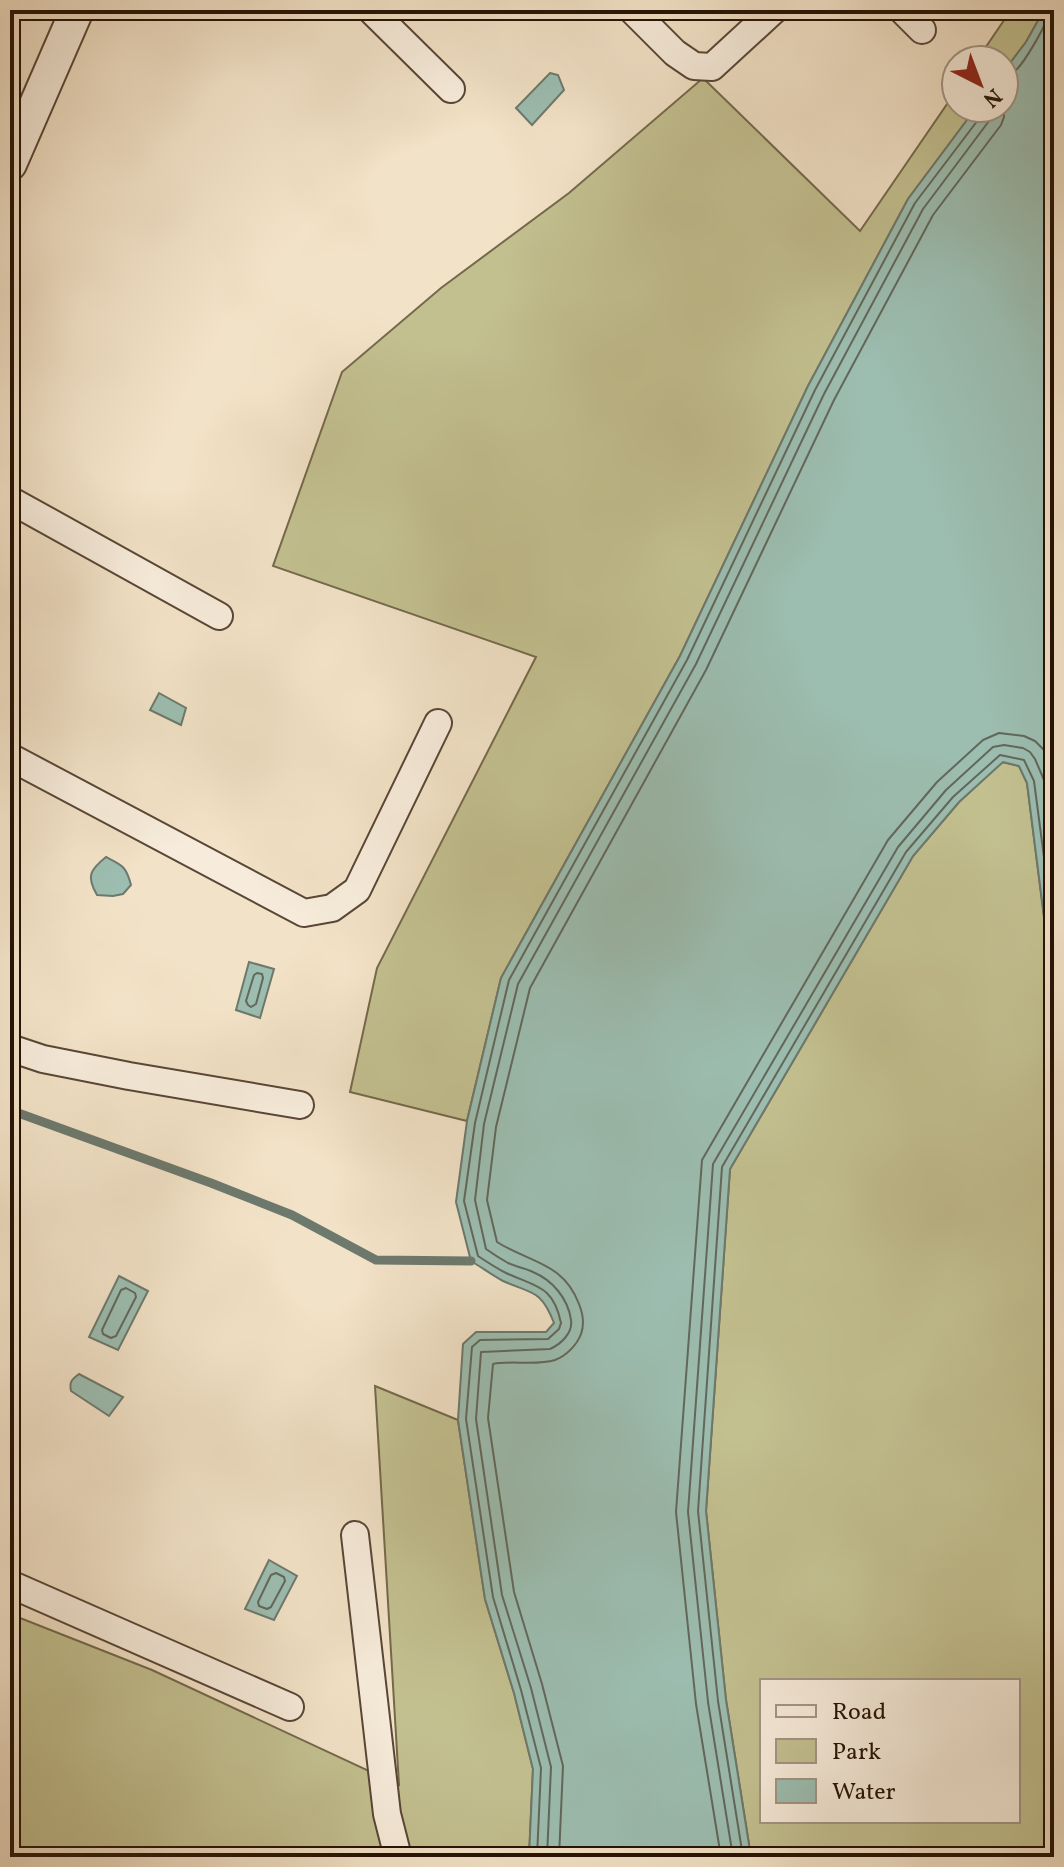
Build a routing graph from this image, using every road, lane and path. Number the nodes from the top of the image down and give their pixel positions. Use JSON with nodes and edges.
{"nodes":[{"id":1,"x":77,"y":10,"type":"edge"},
{"id":2,"x":371,"y":10,"type":"edge"},
{"id":3,"x":632,"y":10,"type":"edge"},
{"id":4,"x":774,"y":10,"type":"edge"},
{"id":5,"x":902,"y":10,"type":"edge"},
{"id":6,"x":922,"y":30,"type":"dead end"},
{"id":7,"x":451,"y":89,"type":"dead end"},
{"id":8,"x":12,"y":157,"type":"edge"},
{"id":9,"x":10,"y":500,"type":"edge"},
{"id":10,"x":219,"y":616,"type":"dead end"},
{"id":11,"x":438,"y":723,"type":"dead end"},
{"id":12,"x":10,"y":757,"type":"edge"},
{"id":13,"x":10,"y":1048,"type":"edge"},
{"id":14,"x":300,"y":1105,"type":"dead end"},
{"id":15,"x":355,"y":1535,"type":"dead end"},
{"id":16,"x":10,"y":1584,"type":"edge"},
{"id":17,"x":290,"y":1707,"type":"dead end"},
{"id":18,"x":398,"y":1857,"type":"edge"}],
"edges":[{"from":1,"to":8,"type":"street"},
{"from":2,"to":7,"type":"street"},
{"from":3,"to":4,"type":"street"},
{"from":5,"to":6,"type":"street"},
{"from":9,"to":10,"type":"street"},
{"from":11,"to":12,"type":"street"},
{"from":13,"to":14,"type":"street"},
{"from":15,"to":18,"type":"street"},
{"from":16,"to":17,"type":"street"}]}
